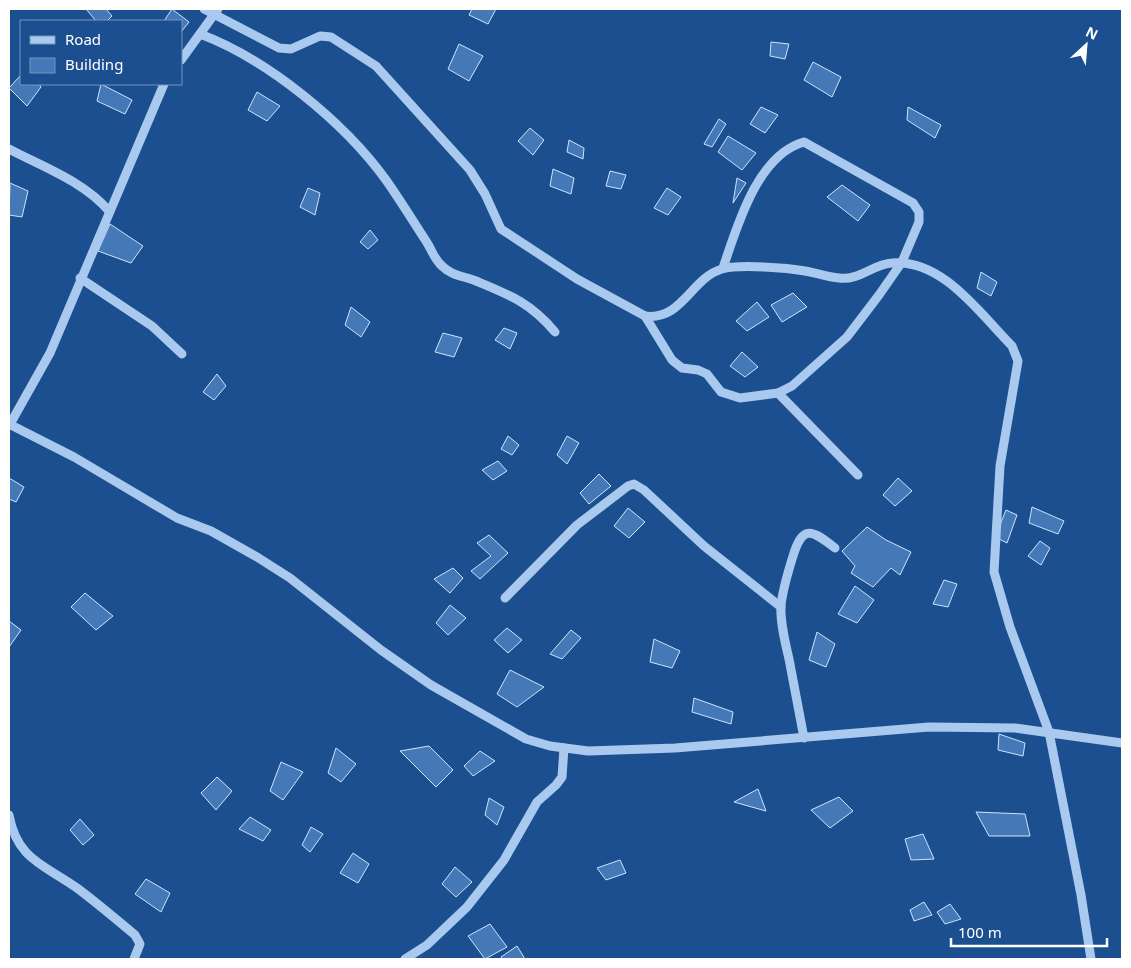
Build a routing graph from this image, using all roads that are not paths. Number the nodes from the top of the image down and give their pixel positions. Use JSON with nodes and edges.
{"nodes":[{"id":1,"x":204,"y":9,"type":"edge"},
{"id":2,"x":216,"y":12,"type":"edge"},
{"id":3,"x":200,"y":34,"type":"junction"},
{"id":4,"x":182,"y":59,"type":"edge"},
{"id":5,"x":164,"y":85,"type":"edge"},
{"id":6,"x":9,"y":149,"type":"edge"},
{"id":7,"x":109,"y":210,"type":"junction"},
{"id":8,"x":902,"y":262,"type":"junction"},
{"id":9,"x":723,"y":268,"type":"junction"},
{"id":10,"x":80,"y":278,"type":"junction"},
{"id":11,"x":645,"y":316,"type":"junction"},
{"id":12,"x":555,"y":332,"type":"dead end"},
{"id":13,"x":182,"y":354,"type":"dead end"},
{"id":14,"x":778,"y":393,"type":"junction"},
{"id":15,"x":9,"y":425,"type":"edge"},
{"id":16,"x":858,"y":475,"type":"dead end"},
{"id":17,"x":835,"y":548,"type":"dead end"},
{"id":18,"x":505,"y":598,"type":"dead end"},
{"id":19,"x":781,"y":607,"type":"junction"},
{"id":20,"x":1048,"y":732,"type":"junction"},
{"id":21,"x":804,"y":738,"type":"junction"},
{"id":22,"x":1122,"y":743,"type":"edge"},
{"id":23,"x":564,"y":748,"type":"junction"},
{"id":24,"x":9,"y":815,"type":"edge"},
{"id":25,"x":134,"y":959,"type":"edge"},
{"id":26,"x":405,"y":959,"type":"edge"},
{"id":27,"x":1091,"y":959,"type":"edge"}],
"edges":[{"from":1,"to":2,"type":"street"},
{"from":2,"to":3,"type":"street"},
{"from":2,"to":11,"type":"street"},
{"from":3,"to":4,"type":"street"},
{"from":3,"to":12,"type":"street"},
{"from":5,"to":7,"type":"street"},
{"from":6,"to":7,"type":"street"},
{"from":7,"to":10,"type":"street"},
{"from":8,"to":9,"type":"street"},
{"from":8,"to":9,"type":"street"},
{"from":8,"to":14,"type":"street"},
{"from":8,"to":20,"type":"street"},
{"from":9,"to":11,"type":"street"},
{"from":10,"to":13,"type":"street"},
{"from":10,"to":15,"type":"street"},
{"from":11,"to":14,"type":"street"},
{"from":14,"to":16,"type":"street"},
{"from":15,"to":23,"type":"street"},
{"from":17,"to":19,"type":"street"},
{"from":18,"to":19,"type":"street"},
{"from":19,"to":21,"type":"street"},
{"from":20,"to":21,"type":"street"},
{"from":20,"to":22,"type":"street"},
{"from":20,"to":27,"type":"street"},
{"from":21,"to":23,"type":"street"},
{"from":23,"to":26,"type":"street"},
{"from":24,"to":25,"type":"street"}]}
